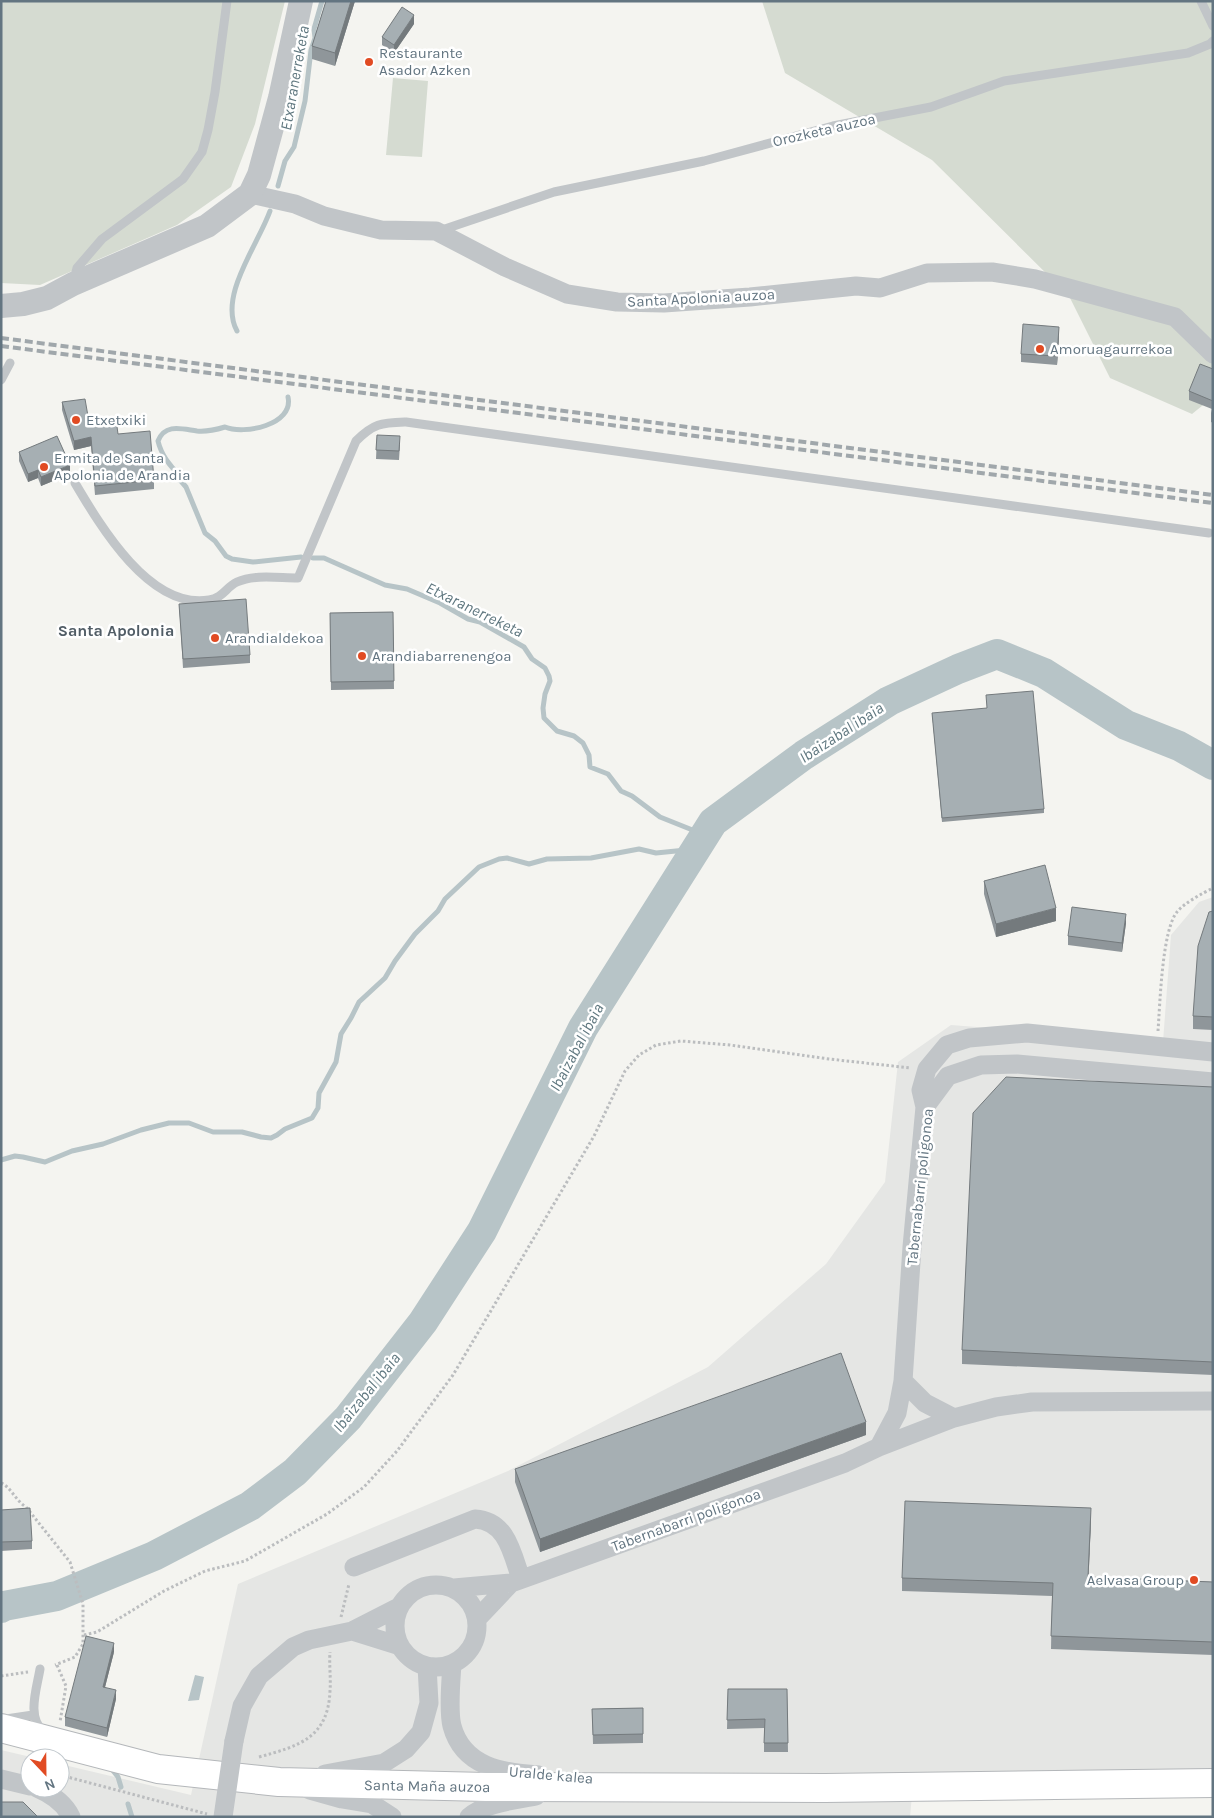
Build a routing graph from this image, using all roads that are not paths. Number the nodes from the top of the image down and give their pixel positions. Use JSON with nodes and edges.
{"nodes":[{"id":1,"x":227,"y":1,"type":"edge"},
{"id":2,"x":301,"y":1,"type":"edge"},
{"id":3,"x":1201,"y":1,"type":"edge"},
{"id":4,"x":1213,"y":26,"type":"edge"},
{"id":5,"x":1213,"y":41,"type":"edge"},
{"id":6,"x":250,"y":194,"type":"junction"},
{"id":7,"x":436,"y":231,"type":"junction"},
{"id":8,"x":73,"y":284,"type":"junction"},
{"id":9,"x":1,"y":306,"type":"edge"},
{"id":10,"x":1207,"y":349,"type":"edge"},
{"id":11,"x":10,"y":363,"type":"dead end"},
{"id":12,"x":1,"y":380,"type":"edge"},
{"id":13,"x":75,"y":483,"type":"dead end"},
{"id":14,"x":1209,"y":533,"type":"dead end"},
{"id":15,"x":1213,"y":1052,"type":"edge"},
{"id":16,"x":1213,"y":1082,"type":"edge"},
{"id":17,"x":926,"y":1107,"type":"junction"},
{"id":18,"x":903,"y":1382,"type":"junction"},
{"id":19,"x":1213,"y":1401,"type":"edge"},
{"id":20,"x":954,"y":1418,"type":"junction"},
{"id":21,"x":879,"y":1447,"type":"junction"},
{"id":22,"x":351,"y":1575,"type":"road end"},
{"id":23,"x":516,"y":1581,"type":"junction"},
{"id":24,"x":454,"y":1588,"type":"junction"},
{"id":25,"x":399,"y":1607,"type":"junction"},
{"id":26,"x":477,"y":1619,"type":"junction"},
{"id":27,"x":346,"y":1625,"type":"junction"},
{"id":28,"x":400,"y":1646,"type":"junction"},
{"id":29,"x":452,"y":1664,"type":"junction"},
{"id":30,"x":427,"y":1666,"type":"junction"},
{"id":31,"x":40,"y":1669,"type":"dead end"},
{"id":32,"x":33,"y":1715,"type":"junction"},
{"id":33,"x":1,"y":1719,"type":"edge"},
{"id":34,"x":1,"y":1728,"type":"edge"},
{"id":35,"x":59,"y":1735,"type":"junction"},
{"id":36,"x":1,"y":1779,"type":"edge"},
{"id":37,"x":279,"y":1782,"type":"junction"},
{"id":38,"x":1213,"y":1783,"type":"edge"},
{"id":39,"x":20,"y":1784,"type":"edge"},
{"id":40,"x":574,"y":1788,"type":"junction"},
{"id":41,"x":733,"y":1788,"type":"junction"},
{"id":42,"x":56,"y":1798,"type":"edge"},
{"id":43,"x":71,"y":1817,"type":"edge"},
{"id":44,"x":223,"y":1817,"type":"edge"},
{"id":45,"x":392,"y":1817,"type":"edge"},
{"id":46,"x":469,"y":1817,"type":"edge"}],
"edges":[{"from":1,"to":8,"type":"lane"},
{"from":2,"to":6,"type":"street"},
{"from":3,"to":4,"type":"lane"},
{"from":5,"to":7,"type":"lane","name":"Orozketa auzoa"},
{"from":6,"to":7,"type":"street","name":"Santa Apolonia auzoa"},
{"from":6,"to":8,"type":"street"},
{"from":7,"to":10,"type":"street","name":"Santa Apolonia auzoa"},
{"from":8,"to":9,"type":"street"},
{"from":11,"to":12,"type":"lane"},
{"from":13,"to":14,"type":"lane"},
{"from":15,"to":17,"type":"street"},
{"from":16,"to":17,"type":"street","name":"Tabernabarri poligonoa"},
{"from":17,"to":18,"type":"street","name":"Tabernabarri poligonoa"},
{"from":18,"to":20,"type":"street"},
{"from":18,"to":21,"type":"street","name":"Tabernabarri poligonoa"},
{"from":19,"to":20,"type":"street","name":"Tabernabarri poligonoa"},
{"from":20,"to":21,"type":"street","name":"Tabernabarri poligonoa"},
{"from":21,"to":23,"type":"street","name":"Tabernabarri poligonoa"},
{"from":22,"to":23,"type":"street"},
{"from":23,"to":24,"type":"street"},
{"from":23,"to":26,"type":"street"},
{"from":24,"to":25,"type":"street"},
{"from":24,"to":26,"type":"street"},
{"from":25,"to":27,"type":"street"},
{"from":25,"to":28,"type":"street"},
{"from":26,"to":29,"type":"street"},
{"from":27,"to":28,"type":"street"},
{"from":27,"to":44,"type":"street","bridge":true},
{"from":28,"to":30,"type":"street"},
{"from":29,"to":30,"type":"street"},
{"from":29,"to":41,"type":"street","name":"Uralde kalea"},
{"from":30,"to":37,"type":"street","name":"Santa Maña auzoa"},
{"from":31,"to":32,"type":"lane"},
{"from":32,"to":33,"type":"lane"},
{"from":32,"to":35,"type":"lane"},
{"from":34,"to":35,"type":"highway"},
{"from":35,"to":37,"type":"highway"},
{"from":36,"to":39,"type":"street"},
{"from":37,"to":40,"type":"highway","name":"Santa Maña auzoa"},
{"from":37,"to":45,"type":"street","name":"Santa Maña auzoa"},
{"from":38,"to":41,"type":"highway","name":"Santa Maña auzoa"},
{"from":40,"to":41,"type":"highway","name":"Santa Maña auzoa"},
{"from":40,"to":46,"type":"street","name":"Santa Maña auzoa"},
{"from":42,"to":43,"type":"street"}]}
